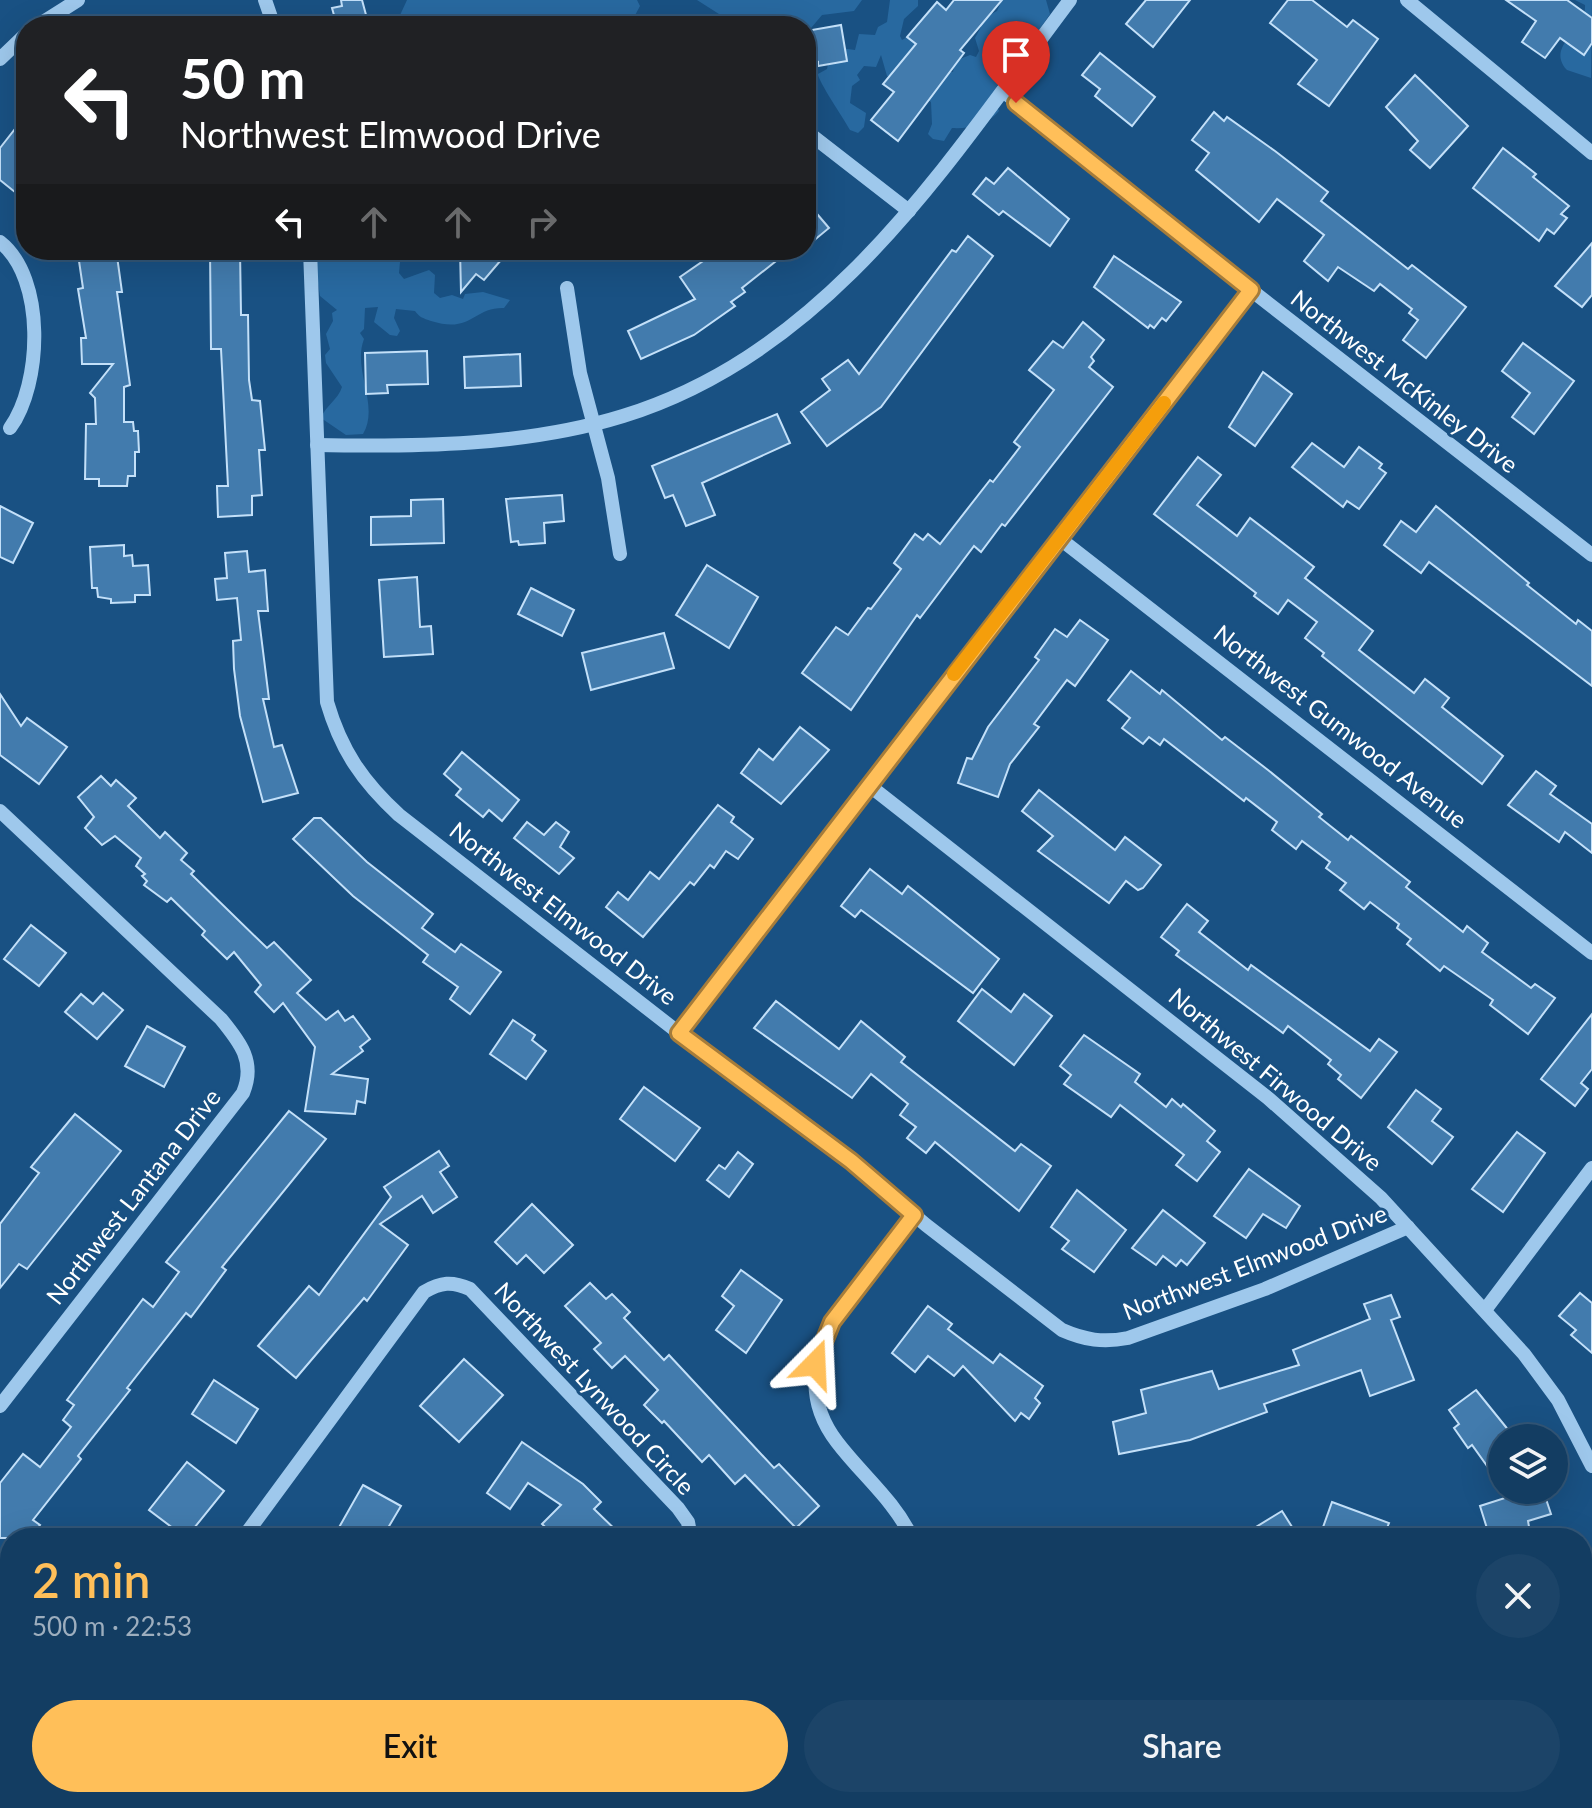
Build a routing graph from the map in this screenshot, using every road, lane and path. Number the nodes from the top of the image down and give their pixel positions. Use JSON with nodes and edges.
{"nodes":[{"id":1,"x":78,"y":0,"type":"edge"},
{"id":2,"x":1070,"y":0,"type":"edge"},
{"id":3,"x":1407,"y":0,"type":"edge"},
{"id":4,"x":53,"y":16,"type":"edge"},
{"id":5,"x":16,"y":44,"type":"edge"},
{"id":6,"x":0,"y":59,"type":"edge"},
{"id":7,"x":1003,"y":91,"type":"junction"},
{"id":8,"x":816,"y":139,"type":"edge"},
{"id":9,"x":1592,"y":153,"type":"edge"},
{"id":10,"x":909,"y":211,"type":"junction"},
{"id":11,"x":0,"y":242,"type":"edge"},
{"id":12,"x":310,"y":260,"type":"edge"},
{"id":13,"x":567,"y":288,"type":"dead end"},
{"id":14,"x":1251,"y":290,"type":"junction"},
{"id":15,"x":594,"y":423,"type":"junction"},
{"id":16,"x":10,"y":428,"type":"dead end"},
{"id":17,"x":317,"y":445,"type":"junction"},
{"id":18,"x":1059,"y":538,"type":"junction"},
{"id":19,"x":620,"y":554,"type":"dead end"},
{"id":20,"x":1592,"y":555,"type":"edge"},
{"id":21,"x":870,"y":786,"type":"junction"},
{"id":22,"x":0,"y":811,"type":"edge"},
{"id":23,"x":1592,"y":953,"type":"edge"},
{"id":24,"x":679,"y":1033,"type":"junction"},
{"id":25,"x":1592,"y":1168,"type":"edge"},
{"id":26,"x":914,"y":1215,"type":"junction"},
{"id":27,"x":1408,"y":1227,"type":"junction"},
{"id":28,"x":1485,"y":1310,"type":"junction"},
{"id":29,"x":0,"y":1406,"type":"edge"},
{"id":30,"x":1592,"y":1466,"type":"edge"},
{"id":31,"x":250,"y":1528,"type":"edge"},
{"id":32,"x":689,"y":1528,"type":"edge"},
{"id":33,"x":905,"y":1528,"type":"edge"}],
"edges":[{"from":1,"to":4,"type":"street"},
{"from":2,"to":7,"type":"street"},
{"from":3,"to":9,"type":"street"},
{"from":5,"to":6,"type":"street"},
{"from":7,"to":10,"type":"street"},
{"from":7,"to":14,"type":"street","name":"Northwest McKinley Drive"},
{"from":8,"to":10,"type":"street"},
{"from":10,"to":15,"type":"street"},
{"from":11,"to":16,"type":"street"},
{"from":12,"to":17,"type":"street","name":"Northwest Elmwood Drive"},
{"from":13,"to":15,"type":"street"},
{"from":14,"to":18,"type":"street"},
{"from":14,"to":20,"type":"street","name":"Northwest McKinley Drive"},
{"from":15,"to":17,"type":"street"},
{"from":15,"to":19,"type":"street"},
{"from":17,"to":24,"type":"street","name":"Northwest Elmwood Drive"},
{"from":18,"to":21,"type":"street"},
{"from":18,"to":23,"type":"street","name":"Northwest Gumwood Avenue"},
{"from":21,"to":24,"type":"street"},
{"from":21,"to":27,"type":"street","name":"Northwest Firwood Drive"},
{"from":22,"to":29,"type":"street","name":"Northwest Lantana Drive"},
{"from":24,"to":26,"type":"street","name":"Northwest Elmwood Drive"},
{"from":25,"to":28,"type":"street"},
{"from":26,"to":27,"type":"street","name":"Northwest Elmwood Drive"},
{"from":26,"to":33,"type":"street"},
{"from":27,"to":28,"type":"street","name":"Northwest Firwood Drive"},
{"from":28,"to":30,"type":"street","name":"Northwest Firwood Drive"},
{"from":31,"to":32,"type":"street","name":"Northwest Lynwood Circle"}]}
